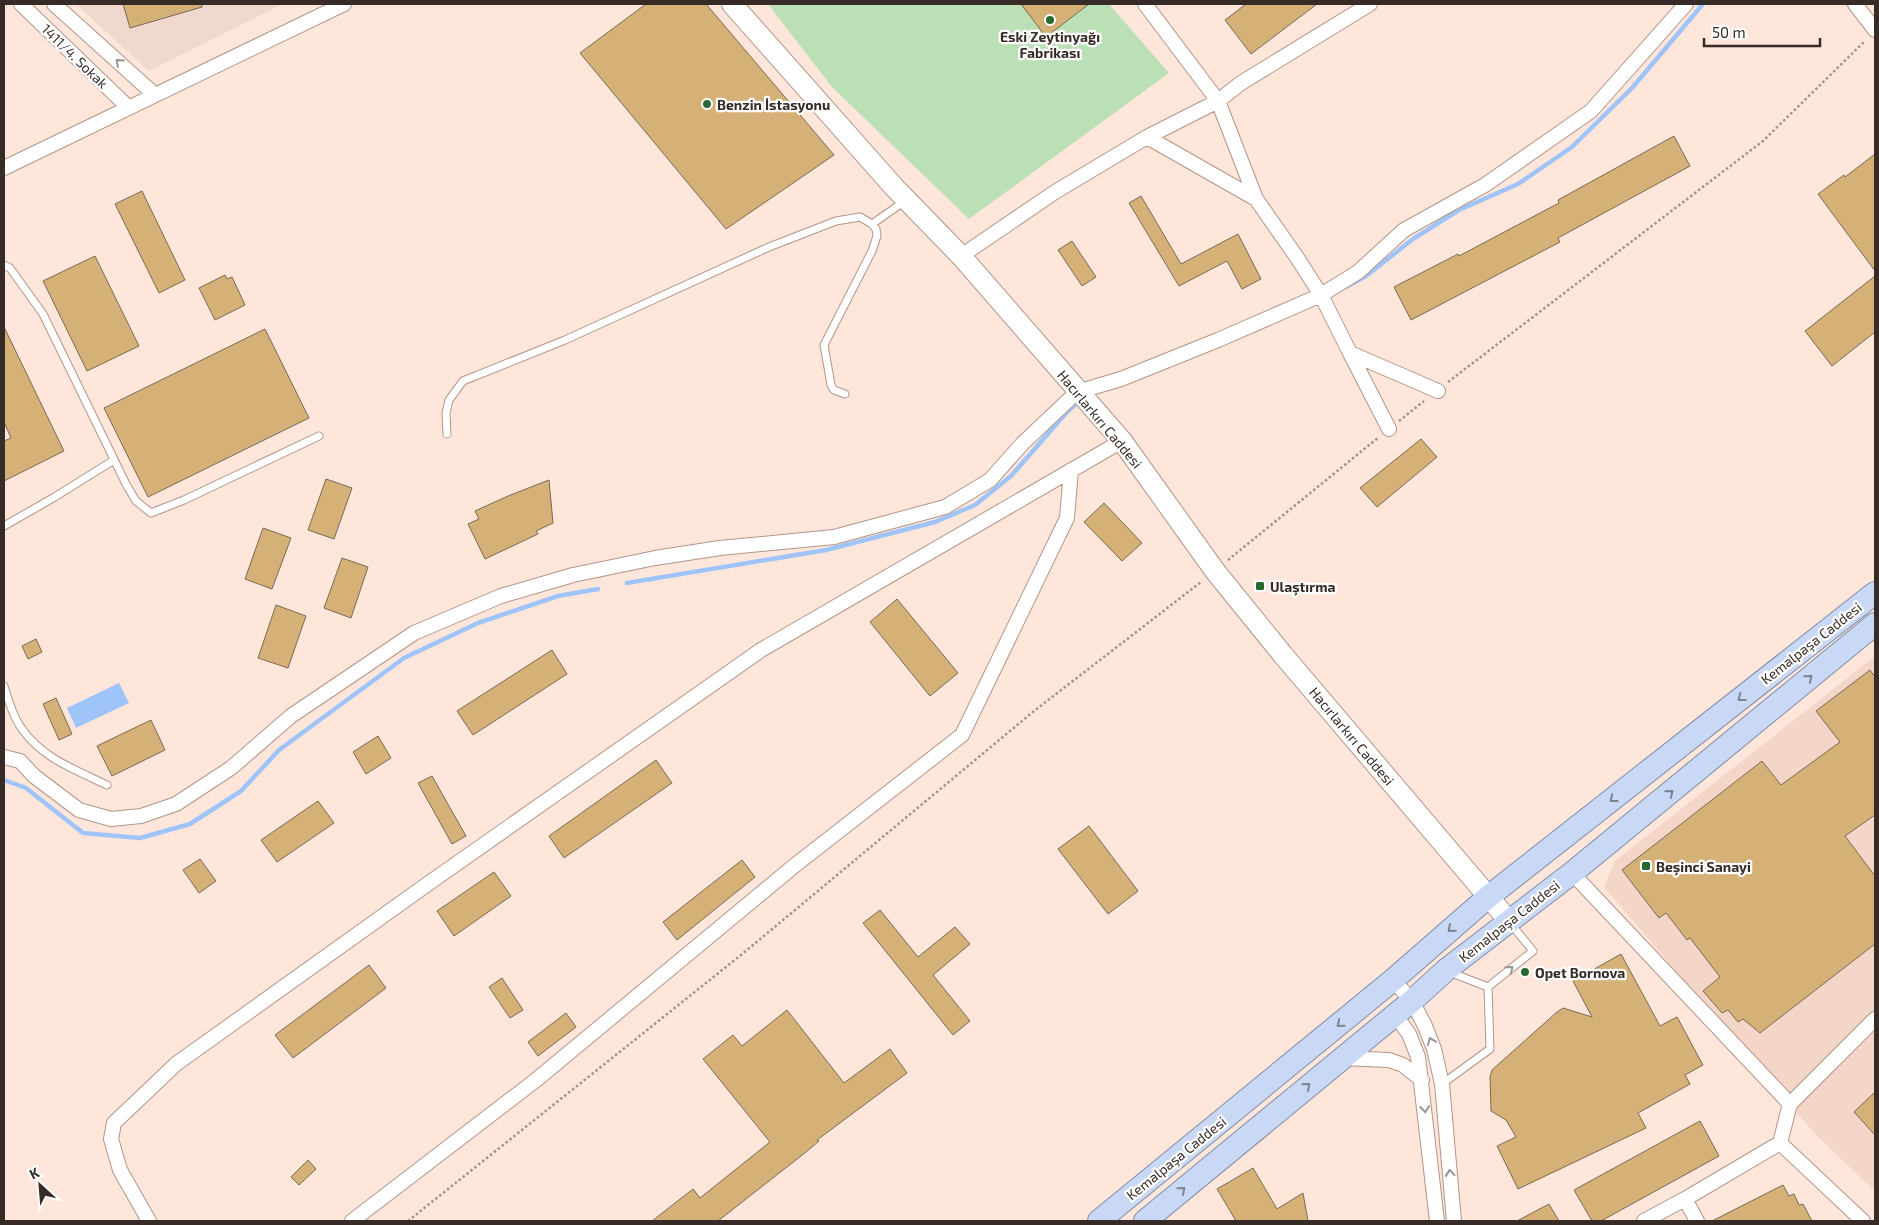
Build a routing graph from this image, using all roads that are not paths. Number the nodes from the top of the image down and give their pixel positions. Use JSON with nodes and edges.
{"nodes":[{"id":1,"x":54,"y":4,"type":"edge"},
{"id":2,"x":344,"y":4,"type":"edge"},
{"id":3,"x":732,"y":4,"type":"edge"},
{"id":4,"x":1145,"y":4,"type":"edge"},
{"id":5,"x":1370,"y":4,"type":"edge"},
{"id":6,"x":1686,"y":4,"type":"edge"},
{"id":7,"x":1855,"y":4,"type":"edge"},
{"id":8,"x":25,"y":5,"type":"edge"},
{"id":9,"x":1872,"y":34,"type":"edge"},
{"id":10,"x":155,"y":95,"type":"junction"},
{"id":11,"x":1218,"y":101,"type":"junction"},
{"id":12,"x":128,"y":108,"type":"junction"},
{"id":13,"x":1147,"y":137,"type":"junction"},
{"id":14,"x":4,"y":168,"type":"edge"},
{"id":15,"x":1256,"y":199,"type":"junction"},
{"id":16,"x":907,"y":200,"type":"junction"},
{"id":17,"x":872,"y":224,"type":"junction"},
{"id":18,"x":962,"y":256,"type":"junction"},
{"id":19,"x":4,"y":265,"type":"edge"},
{"id":20,"x":1320,"y":295,"type":"junction"},
{"id":21,"x":1350,"y":353,"type":"junction"},
{"id":22,"x":1438,"y":391,"type":"road end"},
{"id":23,"x":1077,"y":392,"type":"junction"},
{"id":24,"x":845,"y":394,"type":"dead end"},
{"id":25,"x":1389,"y":429,"type":"road end"},
{"id":26,"x":447,"y":434,"type":"dead end"},
{"id":27,"x":319,"y":436,"type":"dead end"},
{"id":28,"x":1122,"y":441,"type":"junction"},
{"id":29,"x":114,"y":460,"type":"junction"},
{"id":30,"x":1071,"y":470,"type":"junction"},
{"id":31,"x":4,"y":526,"type":"edge"},
{"id":32,"x":1875,"y":592,"type":"edge"},
{"id":33,"x":1875,"y":624,"type":"edge"},
{"id":34,"x":4,"y":686,"type":"edge"},
{"id":35,"x":4,"y":757,"type":"edge"},
{"id":36,"x":107,"y":785,"type":"dead end"},
{"id":37,"x":1572,"y":873,"type":"junction"},
{"id":38,"x":1488,"y":897,"type":"junction"},
{"id":39,"x":1509,"y":921,"type":"junction"},
{"id":40,"x":1446,"y":970,"type":"junction"},
{"id":41,"x":1385,"y":987,"type":"junction"},
{"id":42,"x":1488,"y":987,"type":"junction"},
{"id":43,"x":1403,"y":1008,"type":"junction"},
{"id":44,"x":1875,"y":1019,"type":"edge"},
{"id":45,"x":1341,"y":1058,"type":"junction"},
{"id":46,"x":1422,"y":1080,"type":"junction"},
{"id":47,"x":1442,"y":1084,"type":"junction"},
{"id":48,"x":1790,"y":1104,"type":"junction"},
{"id":49,"x":1780,"y":1143,"type":"junction"},
{"id":50,"x":1685,"y":1199,"type":"junction"},
{"id":51,"x":149,"y":1221,"type":"edge"},
{"id":52,"x":352,"y":1221,"type":"edge"},
{"id":53,"x":1099,"y":1221,"type":"edge"},
{"id":54,"x":1145,"y":1221,"type":"edge"},
{"id":55,"x":1437,"y":1221,"type":"edge"},
{"id":56,"x":1454,"y":1221,"type":"edge"},
{"id":57,"x":1644,"y":1221,"type":"edge"},
{"id":58,"x":1697,"y":1221,"type":"edge"},
{"id":59,"x":1863,"y":1221,"type":"edge"}],
"edges":[{"from":10,"to":1,"type":"street","name":"1411/4. Sokak","one_way":true},
{"from":2,"to":10,"type":"street"},
{"from":3,"to":16,"type":"street","name":"Hacırlarkırı Caddesi"},
{"from":4,"to":11,"type":"street"},
{"from":5,"to":11,"type":"street"},
{"from":6,"to":20,"type":"street"},
{"from":7,"to":9,"type":"street"},
{"from":8,"to":12,"type":"street","name":"1411/4. Sokak"},
{"from":10,"to":12,"type":"street"},
{"from":11,"to":13,"type":"street"},
{"from":11,"to":15,"type":"street"},
{"from":12,"to":14,"type":"street"},
{"from":13,"to":15,"type":"street"},
{"from":13,"to":18,"type":"street"},
{"from":15,"to":20,"type":"street"},
{"from":16,"to":17,"type":"lane"},
{"from":16,"to":18,"type":"street","name":"Hacırlarkırı Caddesi"},
{"from":17,"to":24,"type":"lane"},
{"from":17,"to":26,"type":"lane"},
{"from":18,"to":23,"type":"street","name":"Hacırlarkırı Caddesi"},
{"from":19,"to":29,"type":"lane"},
{"from":20,"to":21,"type":"street"},
{"from":20,"to":23,"type":"street"},
{"from":21,"to":22,"type":"street"},
{"from":21,"to":25,"type":"street"},
{"from":23,"to":28,"type":"street","name":"Hacırlarkırı Caddesi"},
{"from":23,"to":35,"type":"street"},
{"from":27,"to":29,"type":"lane"},
{"from":28,"to":30,"type":"street"},
{"from":28,"to":38,"type":"street","name":"Hacırlarkırı Caddesi"},
{"from":29,"to":31,"type":"lane"},
{"from":30,"to":51,"type":"street"},
{"from":30,"to":52,"type":"street"},
{"from":32,"to":38,"type":"main road","name":"Kemalpaşa Caddesi","one_way":true},
{"from":37,"to":33,"type":"main road","name":"Kemalpaşa Caddesi","one_way":true},
{"from":34,"to":36,"type":"lane"},
{"from":37,"to":39,"type":"main road","name":"Kemalpaşa Caddesi"},
{"from":37,"to":48,"type":"street"},
{"from":38,"to":39,"type":"street","name":"Hacırlarkırı Caddesi"},
{"from":38,"to":41,"type":"main road","name":"Kemalpaşa Caddesi","one_way":true},
{"from":39,"to":40,"type":"main road","name":"Kemalpaşa Caddesi"},
{"from":42,"to":39,"type":"lane","one_way":true},
{"from":40,"to":42,"type":"lane"},
{"from":40,"to":43,"type":"main road","name":"Kemalpaşa Caddesi"},
{"from":41,"to":43,"type":"main road"},
{"from":41,"to":53,"type":"main road","name":"Kemalpaşa Caddesi","one_way":true},
{"from":42,"to":47,"type":"lane"},
{"from":43,"to":45,"type":"main road","name":"Kemalpaşa Caddesi"},
{"from":43,"to":46,"type":"street"},
{"from":47,"to":43,"type":"street","one_way":true},
{"from":44,"to":48,"type":"street"},
{"from":45,"to":46,"type":"street"},
{"from":54,"to":45,"type":"main road","name":"Kemalpaşa Caddesi","one_way":true},
{"from":46,"to":55,"type":"street","one_way":true},
{"from":56,"to":47,"type":"street","one_way":true},
{"from":48,"to":49,"type":"street"},
{"from":49,"to":50,"type":"street"},
{"from":49,"to":59,"type":"street"},
{"from":50,"to":57,"type":"street"},
{"from":50,"to":58,"type":"street"}]}
